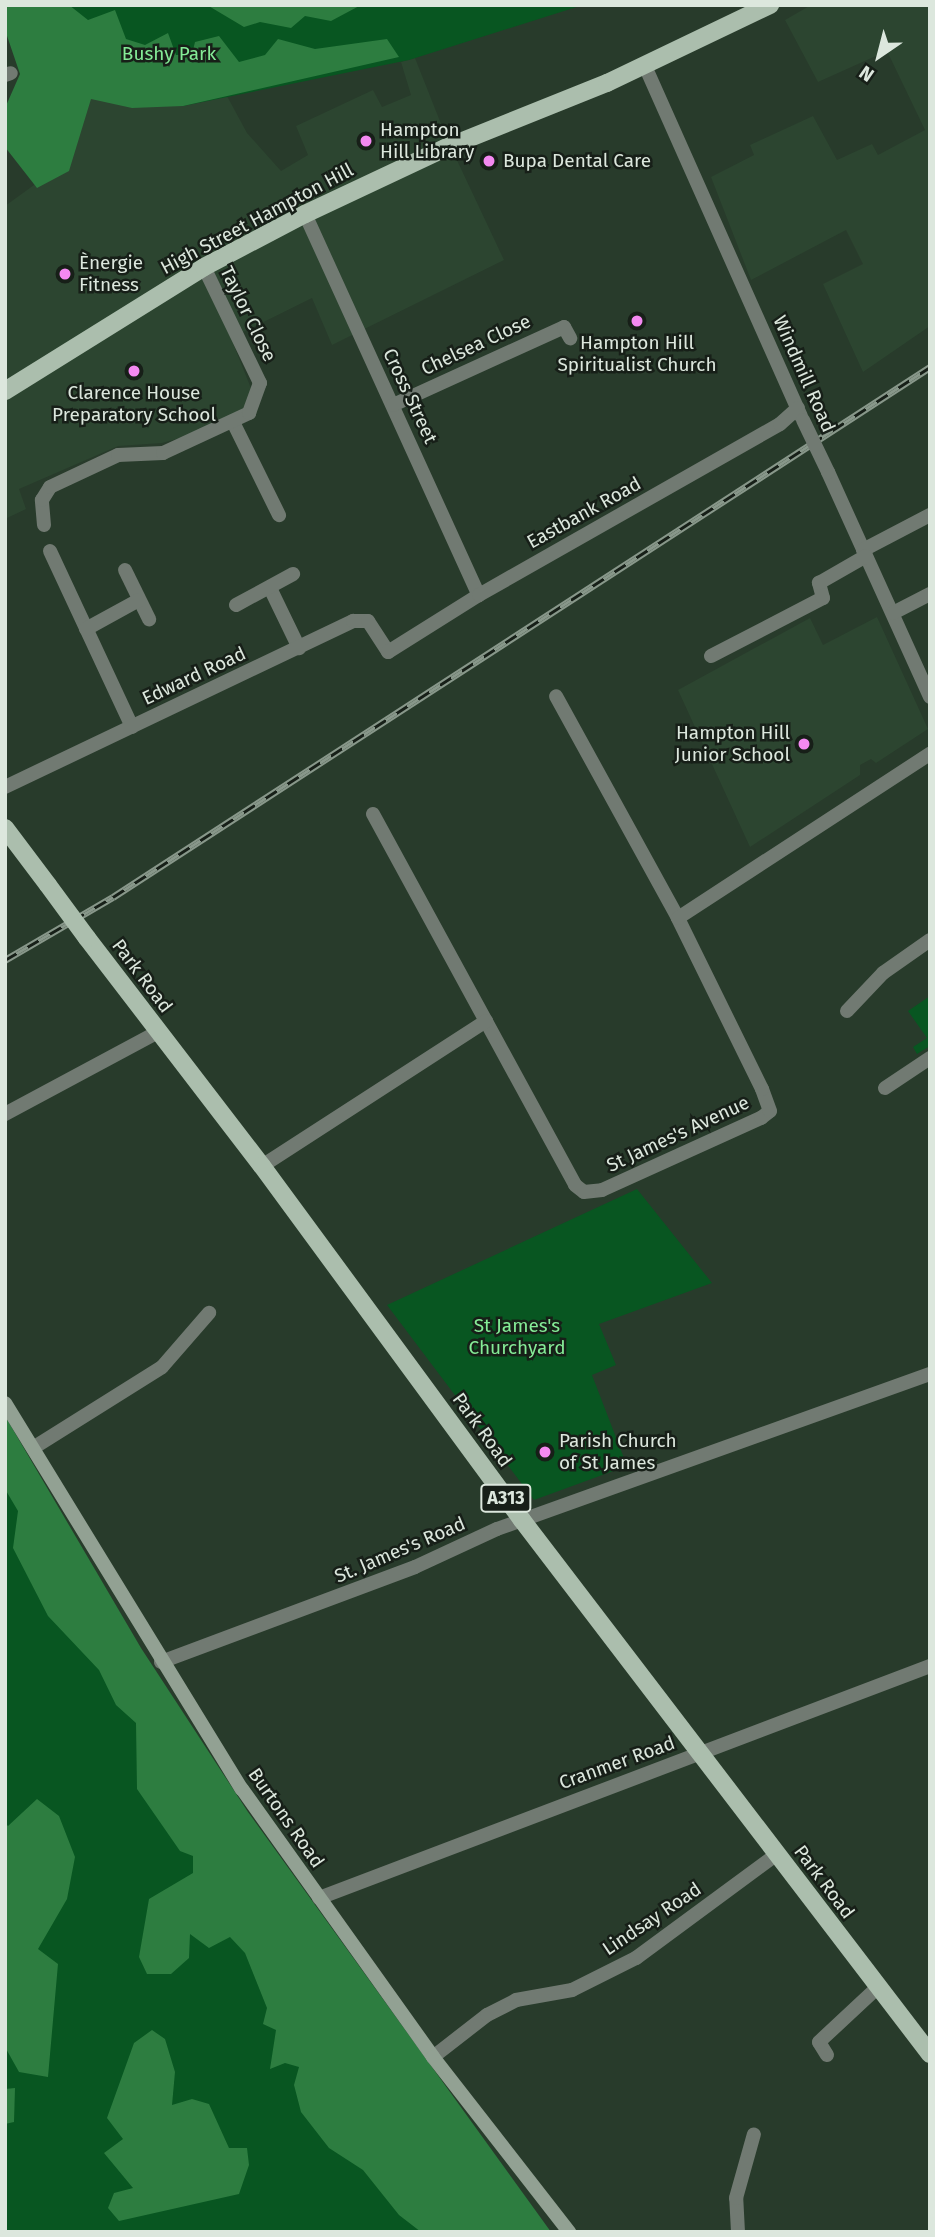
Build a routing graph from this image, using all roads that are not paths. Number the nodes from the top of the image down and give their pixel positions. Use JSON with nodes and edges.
{"nodes":[{"id":1,"x":770,"y":5,"type":"edge"},
{"id":2,"x":646,"y":66,"type":"junction"},
{"id":3,"x":305,"y":214,"type":"junction"},
{"id":4,"x":204,"y":267,"type":"junction"},
{"id":5,"x":570,"y":338,"type":"dead end"},
{"id":6,"x":5,"y":391,"type":"edge"},
{"id":7,"x":393,"y":405,"type":"junction"},
{"id":8,"x":801,"y":414,"type":"junction"},
{"id":9,"x":233,"y":422,"type":"junction"},
{"id":10,"x":279,"y":515,"type":"dead end"},
{"id":11,"x":930,"y":515,"type":"edge"},
{"id":12,"x":44,"y":525,"type":"dead end"},
{"id":13,"x":50,"y":551,"type":"dead end"},
{"id":14,"x":864,"y":553,"type":"junction"},
{"id":15,"x":125,"y":570,"type":"dead end"},
{"id":16,"x":293,"y":574,"type":"dead end"},
{"id":17,"x":270,"y":588,"type":"junction"},
{"id":18,"x":480,"y":594,"type":"junction"},
{"id":19,"x":930,"y":594,"type":"edge"},
{"id":20,"x":139,"y":600,"type":"junction"},
{"id":21,"x":236,"y":605,"type":"dead end"},
{"id":22,"x":893,"y":613,"type":"junction"},
{"id":23,"x":149,"y":619,"type":"dead end"},
{"id":24,"x":86,"y":629,"type":"junction"},
{"id":25,"x":299,"y":648,"type":"junction"},
{"id":26,"x":388,"y":652,"type":"joint"},
{"id":27,"x":711,"y":656,"type":"dead end"},
{"id":28,"x":556,"y":696,"type":"dead end"},
{"id":29,"x":930,"y":697,"type":"edge"},
{"id":30,"x":132,"y":727,"type":"junction"},
{"id":31,"x":930,"y":754,"type":"edge"},
{"id":32,"x":5,"y":787,"type":"edge"},
{"id":33,"x":373,"y":814,"type":"dead end"},
{"id":34,"x":5,"y":828,"type":"edge"},
{"id":35,"x":678,"y":918,"type":"junction"},
{"id":36,"x":930,"y":940,"type":"edge"},
{"id":37,"x":847,"y":1011,"type":"dead end"},
{"id":38,"x":486,"y":1021,"type":"junction"},
{"id":39,"x":158,"y":1032,"type":"junction"},
{"id":40,"x":930,"y":1058,"type":"edge"},
{"id":41,"x":885,"y":1088,"type":"dead end"},
{"id":42,"x":5,"y":1114,"type":"edge"},
{"id":43,"x":262,"y":1166,"type":"junction"},
{"id":44,"x":209,"y":1313,"type":"dead end"},
{"id":45,"x":930,"y":1374,"type":"edge"},
{"id":46,"x":5,"y":1404,"type":"edge"},
{"id":47,"x":33,"y":1448,"type":"junction"},
{"id":48,"x":522,"y":1520,"type":"junction"},
{"id":49,"x":161,"y":1662,"type":"junction"},
{"id":50,"x":930,"y":1666,"type":"edge"},
{"id":51,"x":700,"y":1754,"type":"junction"},
{"id":52,"x":777,"y":1854,"type":"junction"},
{"id":53,"x":319,"y":1898,"type":"junction"},
{"id":54,"x":877,"y":1988,"type":"junction"},
{"id":55,"x":930,"y":2054,"type":"edge"},
{"id":56,"x":827,"y":2055,"type":"dead end"},
{"id":57,"x":433,"y":2057,"type":"junction"},
{"id":58,"x":754,"y":2134,"type":"dead end"},
{"id":59,"x":569,"y":2232,"type":"edge"},
{"id":60,"x":738,"y":2232,"type":"edge"}],
"edges":[{"from":1,"to":2,"type":"main road","name":"High Street Hampton Hill"},
{"from":2,"to":3,"type":"main road","name":"High Street Hampton Hill"},
{"from":2,"to":8,"type":"street","name":"Windmill Road"},
{"from":3,"to":4,"type":"main road","name":"High Street Hampton Hill"},
{"from":3,"to":7,"type":"street","name":"Cross Street"},
{"from":4,"to":6,"type":"main road","name":"High Street Hampton Hill"},
{"from":4,"to":9,"type":"street","name":"Taylor Close"},
{"from":5,"to":7,"type":"street","name":"Chelsea Close"},
{"from":7,"to":18,"type":"street","name":"Cross Street"},
{"from":8,"to":14,"type":"street","name":"Windmill Road","bridge":true},
{"from":8,"to":18,"type":"street","name":"Eastbank Road"},
{"from":9,"to":10,"type":"street"},
{"from":9,"to":12,"type":"street","name":"Taylor Close"},
{"from":11,"to":14,"type":"street"},
{"from":13,"to":24,"type":"street"},
{"from":14,"to":22,"type":"street","name":"Windmill Road"},
{"from":14,"to":27,"type":"street"},
{"from":15,"to":20,"type":"street"},
{"from":16,"to":17,"type":"street"},
{"from":17,"to":21,"type":"street"},
{"from":17,"to":25,"type":"street"},
{"from":18,"to":26,"type":"street","name":"Eastbank Road"},
{"from":19,"to":22,"type":"street"},
{"from":20,"to":23,"type":"street"},
{"from":20,"to":24,"type":"street"},
{"from":22,"to":29,"type":"street","name":"Windmill Road"},
{"from":24,"to":30,"type":"street"},
{"from":25,"to":26,"type":"street","name":"Edward Road"},
{"from":25,"to":30,"type":"street","name":"Edward Road"},
{"from":28,"to":35,"type":"street","name":"St James's Avenue"},
{"from":30,"to":32,"type":"street","name":"Edward Road"},
{"from":31,"to":35,"type":"street"},
{"from":33,"to":38,"type":"street","name":"St James's Avenue"},
{"from":34,"to":39,"type":"main road","name":"Park Road","number":"A313","bridge":true},
{"from":35,"to":38,"type":"street","name":"St James's Avenue"},
{"from":36,"to":37,"type":"street"},
{"from":38,"to":43,"type":"street"},
{"from":39,"to":42,"type":"street"},
{"from":39,"to":43,"type":"main road","name":"Park Road","number":"A313"},
{"from":40,"to":41,"type":"street"},
{"from":43,"to":48,"type":"main road","name":"Park Road","number":"A313"},
{"from":44,"to":47,"type":"street"},
{"from":45,"to":48,"type":"street","name":"St. James's Road"},
{"from":46,"to":47,"type":"street","name":"Burtons Road"},
{"from":47,"to":49,"type":"street","name":"Burtons Road"},
{"from":48,"to":49,"type":"street","name":"St. James's Road"},
{"from":48,"to":51,"type":"main road","name":"Park Road","number":"A313"},
{"from":49,"to":53,"type":"street","name":"Burtons Road"},
{"from":50,"to":51,"type":"street","name":"Cranmer Road"},
{"from":51,"to":52,"type":"main road","name":"Park Road","number":"A313"},
{"from":51,"to":53,"type":"street","name":"Cranmer Road"},
{"from":52,"to":54,"type":"main road","name":"Park Road","number":"A313"},
{"from":52,"to":57,"type":"street","name":"Lindsay Road"},
{"from":53,"to":57,"type":"street","name":"Burtons Road"},
{"from":54,"to":55,"type":"main road","name":"Park Road","number":"A313"},
{"from":54,"to":56,"type":"street"},
{"from":57,"to":59,"type":"street","name":"Burtons Road"},
{"from":58,"to":60,"type":"street"}]}
